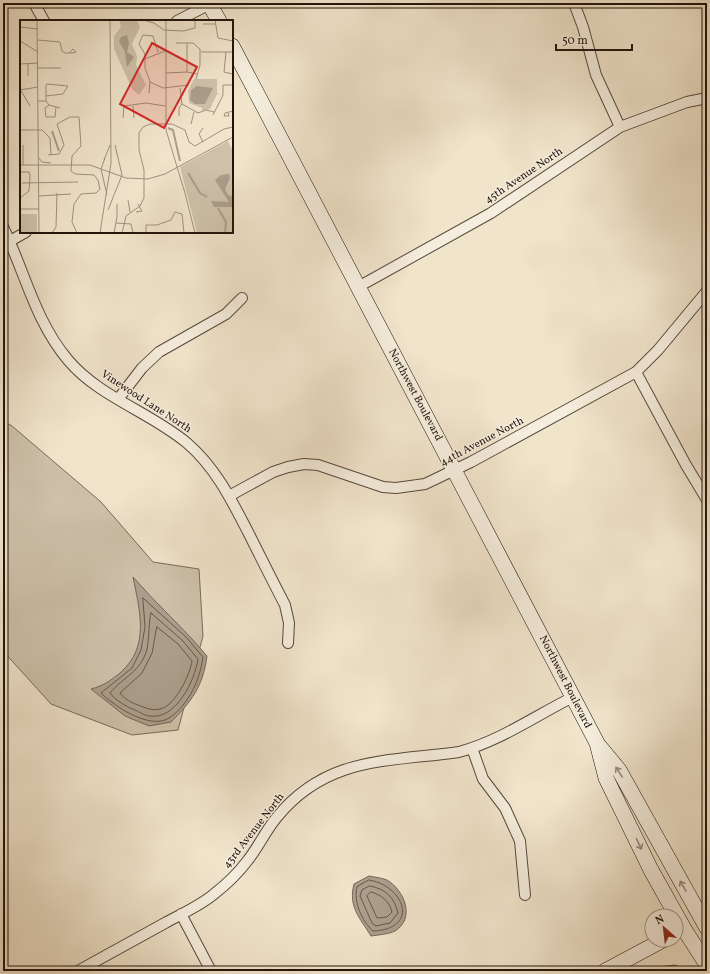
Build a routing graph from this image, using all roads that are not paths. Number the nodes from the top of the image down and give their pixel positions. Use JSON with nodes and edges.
{"nodes":[{"id":1,"x":34,"y":3,"type":"edge"},
{"id":2,"x":574,"y":3,"type":"edge"},
{"id":3,"x":209,"y":4,"type":"edge"},
{"id":4,"x":43,"y":20,"type":"edge"},
{"id":5,"x":179,"y":20,"type":"edge"},
{"id":6,"x":217,"y":20,"type":"edge"},
{"id":7,"x":233,"y":48,"type":"edge"},
{"id":8,"x":707,"y":98,"type":"edge"},
{"id":9,"x":620,"y":127,"type":"junction"},
{"id":10,"x":3,"y":227,"type":"edge"},
{"id":11,"x":24,"y":233,"type":"edge"},
{"id":12,"x":10,"y":240,"type":"junction"},
{"id":13,"x":358,"y":286,"type":"junction"},
{"id":14,"x":707,"y":291,"type":"edge"},
{"id":15,"x":242,"y":298,"type":"dead end"},
{"id":16,"x":636,"y":372,"type":"junction"},
{"id":17,"x":118,"y":398,"type":"junction"},
{"id":18,"x":455,"y":470,"type":"junction"},
{"id":19,"x":229,"y":496,"type":"junction"},
{"id":20,"x":707,"y":500,"type":"edge"},
{"id":21,"x":288,"y":643,"type":"dead end"},
{"id":22,"x":573,"y":697,"type":"junction"},
{"id":23,"x":596,"y":743,"type":"junction"},
{"id":24,"x":472,"y":748,"type":"junction"},
{"id":25,"x":525,"y":895,"type":"dead end"},
{"id":26,"x":669,"y":908,"type":"edge"},
{"id":27,"x":180,"y":914,"type":"junction"},
{"id":28,"x":705,"y":921,"type":"edge"},
{"id":29,"x":684,"y":929,"type":"edge"},
{"id":30,"x":684,"y":936,"type":"edge"},
{"id":31,"x":648,"y":948,"type":"edge"},
{"id":32,"x":707,"y":965,"type":"edge"},
{"id":33,"x":78,"y":971,"type":"edge"},
{"id":34,"x":211,"y":971,"type":"edge"},
{"id":35,"x":605,"y":971,"type":"edge"}],
"edges":[{"from":1,"to":4,"type":"street"},
{"from":2,"to":9,"type":"street"},
{"from":3,"to":5,"type":"street"},
{"from":3,"to":6,"type":"main road"},
{"from":7,"to":13,"type":"main road","name":"Northwest Boulevard"},
{"from":8,"to":9,"type":"street","name":"45th Avenue North"},
{"from":9,"to":13,"type":"street","name":"45th Avenue North"},
{"from":10,"to":12,"type":"street","name":"Vinewood Lane North"},
{"from":11,"to":12,"type":"street"},
{"from":12,"to":17,"type":"street","name":"Vinewood Lane North"},
{"from":13,"to":18,"type":"main road","name":"Northwest Boulevard"},
{"from":14,"to":16,"type":"street","name":"44th Avenue North"},
{"from":15,"to":17,"type":"street"},
{"from":16,"to":18,"type":"street","name":"44th Avenue North"},
{"from":16,"to":20,"type":"street"},
{"from":17,"to":19,"type":"street","name":"Vinewood Lane North"},
{"from":18,"to":19,"type":"street","name":"44th Avenue North"},
{"from":18,"to":22,"type":"main road","name":"Northwest Boulevard"},
{"from":19,"to":21,"type":"street","name":"Vinewood Lane North"},
{"from":22,"to":23,"type":"main road","name":"Northwest Boulevard"},
{"from":22,"to":24,"type":"street","name":"43rd Avenue North"},
{"from":23,"to":26,"type":"main road","name":"Northwest Boulevard","one_way":true},
{"from":28,"to":23,"type":"main road","name":"Northwest Boulevard","one_way":true},
{"from":24,"to":25,"type":"street"},
{"from":24,"to":27,"type":"street","name":"43rd Avenue North"},
{"from":27,"to":33,"type":"street","name":"43rd Avenue North"},
{"from":27,"to":34,"type":"street"},
{"from":28,"to":29,"type":"main road"},
{"from":30,"to":32,"type":"main road","name":"Northwest Boulevard"},
{"from":31,"to":35,"type":"main road"}]}
